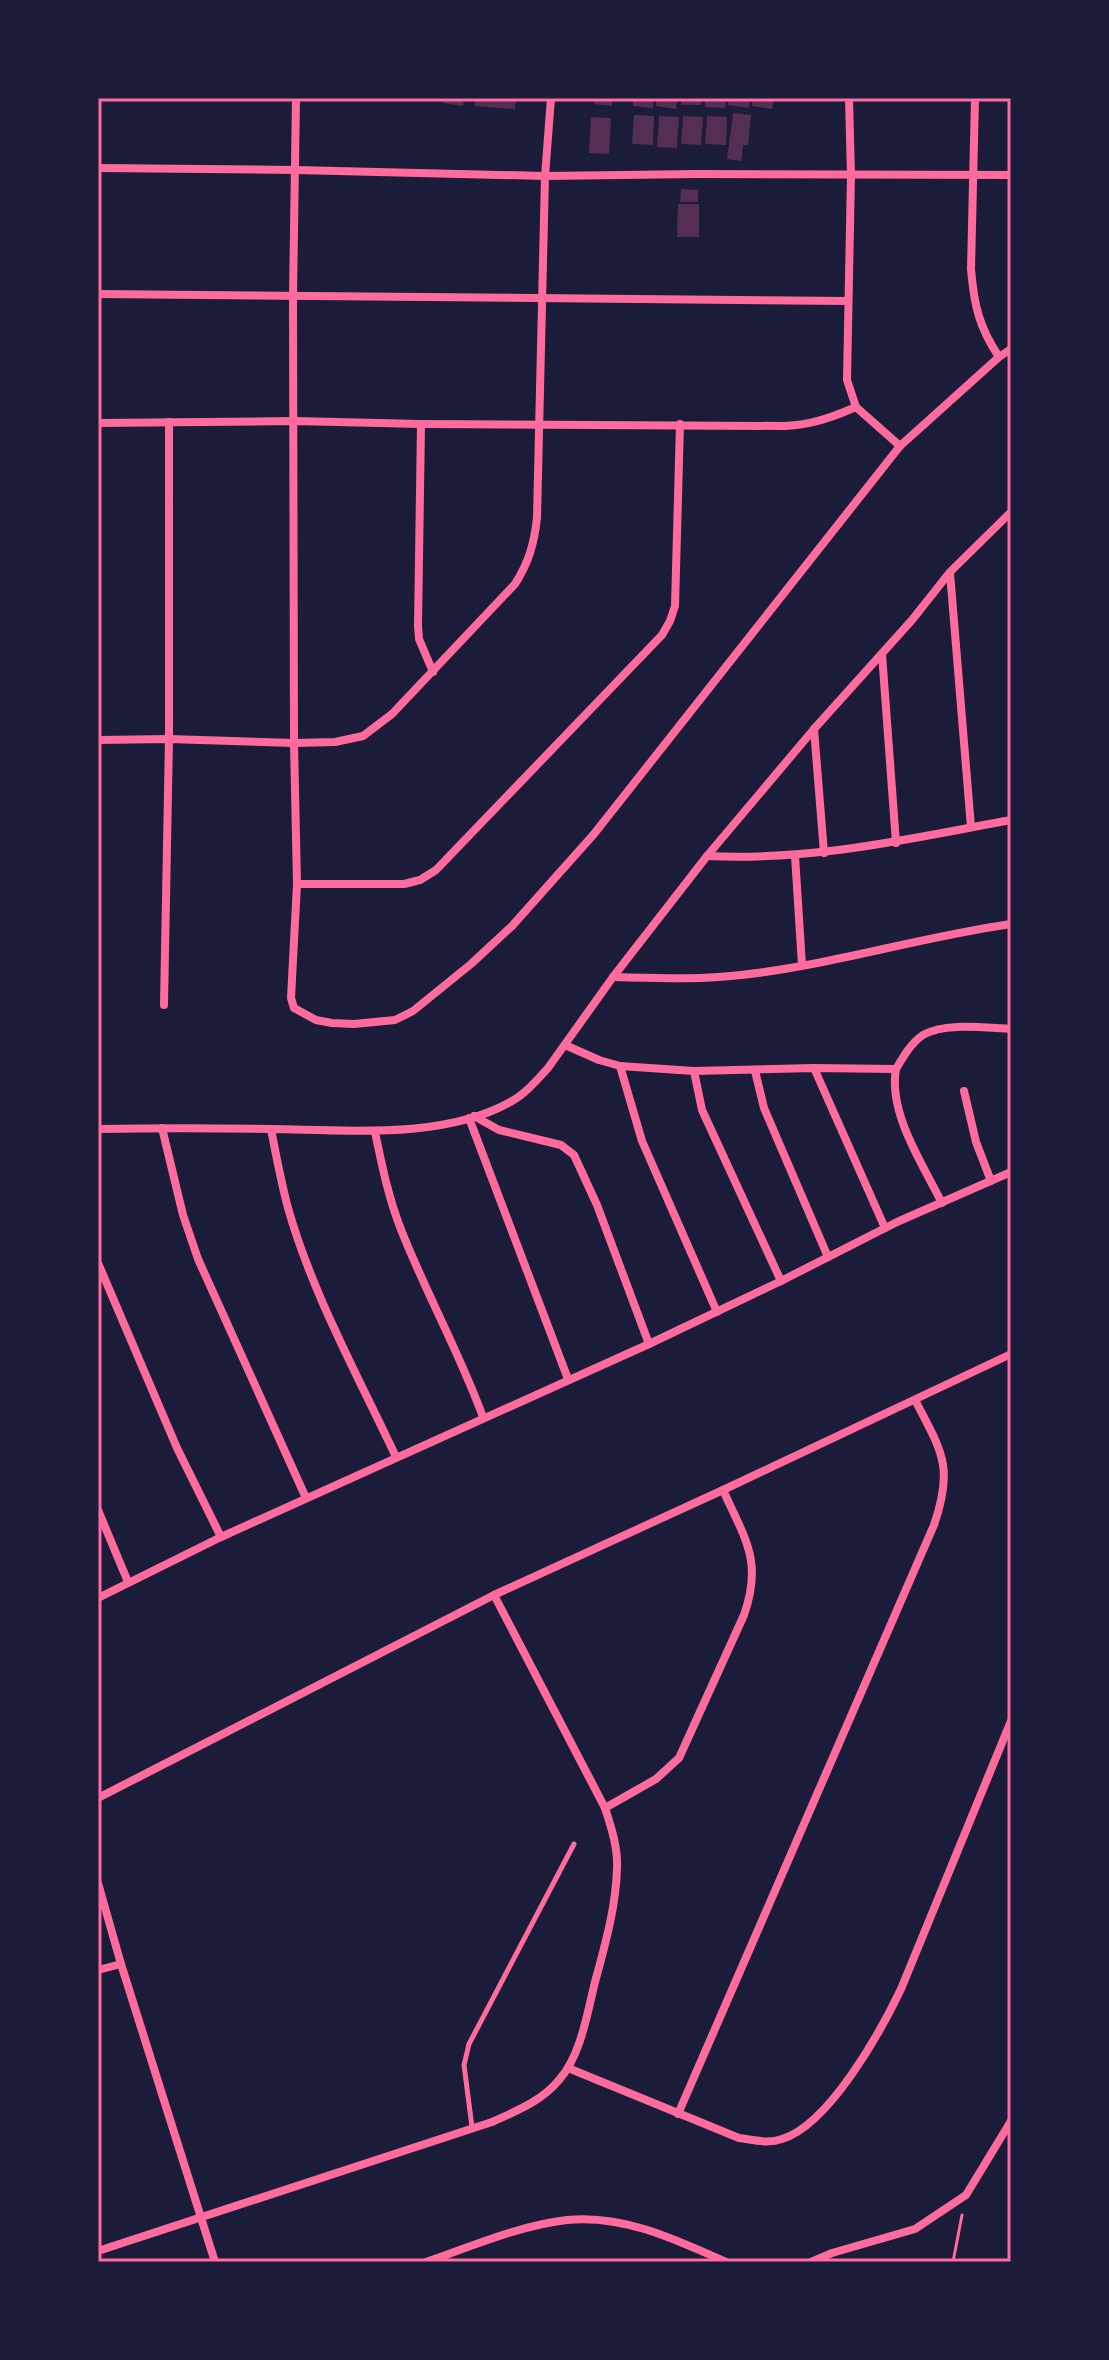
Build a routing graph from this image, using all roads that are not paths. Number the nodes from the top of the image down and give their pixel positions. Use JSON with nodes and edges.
{"nodes":[{"id":1,"x":296,"y":98,"type":"edge"},
{"id":2,"x":551,"y":98,"type":"edge"},
{"id":3,"x":849,"y":98,"type":"edge"},
{"id":4,"x":975,"y":98,"type":"edge"},
{"id":5,"x":98,"y":168,"type":"edge"},
{"id":6,"x":296,"y":170,"type":"junction"},
{"id":7,"x":974,"y":174,"type":"junction"},
{"id":8,"x":851,"y":175,"type":"junction"},
{"id":9,"x":1011,"y":175,"type":"edge"},
{"id":10,"x":545,"y":176,"type":"junction"},
{"id":11,"x":98,"y":294,"type":"edge"},
{"id":12,"x":293,"y":296,"type":"junction"},
{"id":13,"x":542,"y":300,"type":"junction"},
{"id":14,"x":848,"y":301,"type":"junction"},
{"id":15,"x":1011,"y":349,"type":"edge"},
{"id":16,"x":999,"y":357,"type":"junction"},
{"id":17,"x":856,"y":407,"type":"junction"},
{"id":18,"x":295,"y":421,"type":"junction"},
{"id":19,"x":169,"y":422,"type":"junction"},
{"id":20,"x":98,"y":423,"type":"edge"},
{"id":21,"x":421,"y":424,"type":"junction"},
{"id":22,"x":540,"y":424,"type":"junction"},
{"id":23,"x":680,"y":424,"type":"junction"},
{"id":24,"x":900,"y":446,"type":"junction"},
{"id":25,"x":1011,"y":512,"type":"edge"},
{"id":26,"x":950,"y":572,"type":"junction"},
{"id":27,"x":882,"y":654,"type":"junction"},
{"id":28,"x":433,"y":672,"type":"junction"},
{"id":29,"x":814,"y":729,"type":"junction"},
{"id":30,"x":169,"y":739,"type":"junction"},
{"id":31,"x":98,"y":740,"type":"edge"},
{"id":32,"x":294,"y":743,"type":"junction"},
{"id":33,"x":1011,"y":820,"type":"edge"},
{"id":34,"x":971,"y":827,"type":"junction"},
{"id":35,"x":896,"y":843,"type":"junction"},
{"id":36,"x":824,"y":853,"type":"junction"},
{"id":37,"x":707,"y":856,"type":"junction"},
{"id":38,"x":795,"y":856,"type":"junction"},
{"id":39,"x":297,"y":884,"type":"junction"},
{"id":40,"x":1011,"y":924,"type":"edge"},
{"id":41,"x":802,"y":965,"type":"junction"},
{"id":42,"x":613,"y":977,"type":"junction"},
{"id":43,"x":164,"y":1005,"type":"dead end"},
{"id":44,"x":1011,"y":1029,"type":"edge"},
{"id":45,"x":565,"y":1045,"type":"junction"},
{"id":46,"x":620,"y":1066,"type":"junction"},
{"id":47,"x":814,"y":1068,"type":"junction"},
{"id":48,"x":896,"y":1069,"type":"junction"},
{"id":49,"x":694,"y":1071,"type":"junction"},
{"id":50,"x":755,"y":1071,"type":"junction"},
{"id":51,"x":964,"y":1091,"type":"dead end"},
{"id":52,"x":472,"y":1117,"type":"junction"},
{"id":53,"x":162,"y":1128,"type":"junction"},
{"id":54,"x":98,"y":1129,"type":"edge"},
{"id":55,"x":271,"y":1129,"type":"junction"},
{"id":56,"x":375,"y":1132,"type":"junction"},
{"id":57,"x":1011,"y":1172,"type":"edge"},
{"id":58,"x":991,"y":1181,"type":"junction"},
{"id":59,"x":942,"y":1203,"type":"junction"},
{"id":60,"x":885,"y":1228,"type":"junction"},
{"id":61,"x":828,"y":1257,"type":"junction"},
{"id":62,"x":98,"y":1263,"type":"edge"},
{"id":63,"x":781,"y":1281,"type":"junction"},
{"id":64,"x":717,"y":1312,"type":"junction"},
{"id":65,"x":649,"y":1344,"type":"junction"},
{"id":66,"x":1011,"y":1354,"type":"edge"},
{"id":67,"x":568,"y":1379,"type":"junction"},
{"id":68,"x":915,"y":1400,"type":"junction"},
{"id":69,"x":483,"y":1417,"type":"junction"},
{"id":70,"x":396,"y":1457,"type":"junction"},
{"id":71,"x":723,"y":1490,"type":"junction"},
{"id":72,"x":306,"y":1498,"type":"junction"},
{"id":73,"x":98,"y":1510,"type":"edge"},
{"id":74,"x":221,"y":1537,"type":"junction"},
{"id":75,"x":128,"y":1582,"type":"junction"},
{"id":76,"x":494,"y":1595,"type":"junction"},
{"id":77,"x":98,"y":1598,"type":"edge"},
{"id":78,"x":1011,"y":1721,"type":"edge"},
{"id":79,"x":98,"y":1798,"type":"edge"},
{"id":80,"x":605,"y":1808,"type":"junction"},
{"id":81,"x":574,"y":1844,"type":"dead end"},
{"id":82,"x":98,"y":1883,"type":"edge"},
{"id":83,"x":121,"y":1964,"type":"junction"},
{"id":84,"x":98,"y":1970,"type":"edge"},
{"id":85,"x":568,"y":2068,"type":"junction"},
{"id":86,"x":678,"y":2114,"type":"junction"},
{"id":87,"x":1011,"y":2121,"type":"edge"},
{"id":88,"x":473,"y":2128,"type":"junction"},
{"id":89,"x":201,"y":2216,"type":"junction"},
{"id":90,"x":98,"y":2251,"type":"edge"},
{"id":91,"x":215,"y":2262,"type":"edge"},
{"id":92,"x":426,"y":2262,"type":"edge"},
{"id":93,"x":726,"y":2262,"type":"edge"},
{"id":94,"x":811,"y":2262,"type":"edge"}],
"edges":[{"from":1,"to":6,"type":"street"},
{"from":2,"to":10,"type":"street"},
{"from":3,"to":8,"type":"street"},
{"from":4,"to":7,"type":"street"},
{"from":5,"to":6,"type":"street"},
{"from":6,"to":10,"type":"street"},
{"from":6,"to":12,"type":"street"},
{"from":7,"to":8,"type":"street"},
{"from":7,"to":9,"type":"street"},
{"from":7,"to":16,"type":"street"},
{"from":8,"to":10,"type":"street"},
{"from":8,"to":14,"type":"street"},
{"from":10,"to":13,"type":"street"},
{"from":11,"to":12,"type":"street"},
{"from":12,"to":13,"type":"street"},
{"from":12,"to":18,"type":"street"},
{"from":13,"to":14,"type":"street"},
{"from":13,"to":22,"type":"street"},
{"from":14,"to":17,"type":"street"},
{"from":15,"to":16,"type":"street"},
{"from":16,"to":24,"type":"street"},
{"from":17,"to":23,"type":"street"},
{"from":17,"to":24,"type":"street"},
{"from":18,"to":19,"type":"street"},
{"from":18,"to":21,"type":"street"},
{"from":18,"to":32,"type":"street"},
{"from":19,"to":20,"type":"street"},
{"from":19,"to":30,"type":"street"},
{"from":21,"to":22,"type":"street"},
{"from":21,"to":28,"type":"street"},
{"from":22,"to":23,"type":"street"},
{"from":22,"to":28,"type":"street"},
{"from":23,"to":39,"type":"street"},
{"from":24,"to":39,"type":"street"},
{"from":25,"to":26,"type":"street"},
{"from":26,"to":27,"type":"street"},
{"from":26,"to":34,"type":"street"},
{"from":27,"to":29,"type":"street"},
{"from":27,"to":35,"type":"street"},
{"from":28,"to":32,"type":"street"},
{"from":29,"to":36,"type":"street"},
{"from":29,"to":37,"type":"street"},
{"from":30,"to":31,"type":"street"},
{"from":30,"to":32,"type":"street"},
{"from":30,"to":43,"type":"street"},
{"from":32,"to":39,"type":"street"},
{"from":33,"to":34,"type":"street"},
{"from":34,"to":35,"type":"street"},
{"from":35,"to":36,"type":"street"},
{"from":36,"to":38,"type":"street"},
{"from":37,"to":38,"type":"street"},
{"from":37,"to":42,"type":"street"},
{"from":38,"to":41,"type":"street"},
{"from":40,"to":41,"type":"street"},
{"from":41,"to":42,"type":"street"},
{"from":42,"to":45,"type":"street"},
{"from":44,"to":48,"type":"street"},
{"from":45,"to":46,"type":"street"},
{"from":45,"to":52,"type":"street"},
{"from":46,"to":49,"type":"street"},
{"from":46,"to":64,"type":"street"},
{"from":47,"to":48,"type":"street"},
{"from":47,"to":50,"type":"street"},
{"from":47,"to":60,"type":"street"},
{"from":48,"to":59,"type":"street"},
{"from":49,"to":50,"type":"street"},
{"from":49,"to":63,"type":"street"},
{"from":50,"to":61,"type":"street"},
{"from":51,"to":58,"type":"street"},
{"from":52,"to":56,"type":"street"},
{"from":52,"to":65,"type":"street"},
{"from":52,"to":67,"type":"street"},
{"from":53,"to":54,"type":"street"},
{"from":53,"to":55,"type":"street"},
{"from":53,"to":72,"type":"street"},
{"from":55,"to":56,"type":"street"},
{"from":55,"to":70,"type":"street"},
{"from":56,"to":69,"type":"street"},
{"from":57,"to":58,"type":"street"},
{"from":58,"to":59,"type":"street"},
{"from":59,"to":60,"type":"street"},
{"from":60,"to":61,"type":"street"},
{"from":61,"to":63,"type":"street"},
{"from":62,"to":74,"type":"street"},
{"from":63,"to":64,"type":"street"},
{"from":64,"to":65,"type":"street"},
{"from":65,"to":67,"type":"street"},
{"from":66,"to":68,"type":"street"},
{"from":67,"to":69,"type":"street"},
{"from":68,"to":71,"type":"street"},
{"from":68,"to":86,"type":"street"},
{"from":69,"to":70,"type":"street"},
{"from":70,"to":72,"type":"street"},
{"from":71,"to":76,"type":"street"},
{"from":71,"to":80,"type":"street"},
{"from":72,"to":74,"type":"street"},
{"from":73,"to":75,"type":"street"},
{"from":74,"to":75,"type":"street"},
{"from":75,"to":77,"type":"street"},
{"from":76,"to":79,"type":"street"},
{"from":76,"to":80,"type":"street"},
{"from":78,"to":86,"type":"street"},
{"from":80,"to":85,"type":"street"},
{"from":81,"to":88,"type":"lane"},
{"from":82,"to":83,"type":"street"},
{"from":83,"to":84,"type":"street"},
{"from":83,"to":89,"type":"street"},
{"from":85,"to":86,"type":"street"},
{"from":85,"to":88,"type":"street"},
{"from":87,"to":94,"type":"street"},
{"from":88,"to":89,"type":"street"},
{"from":89,"to":90,"type":"street"},
{"from":89,"to":91,"type":"street"},
{"from":92,"to":93,"type":"street"}]}
